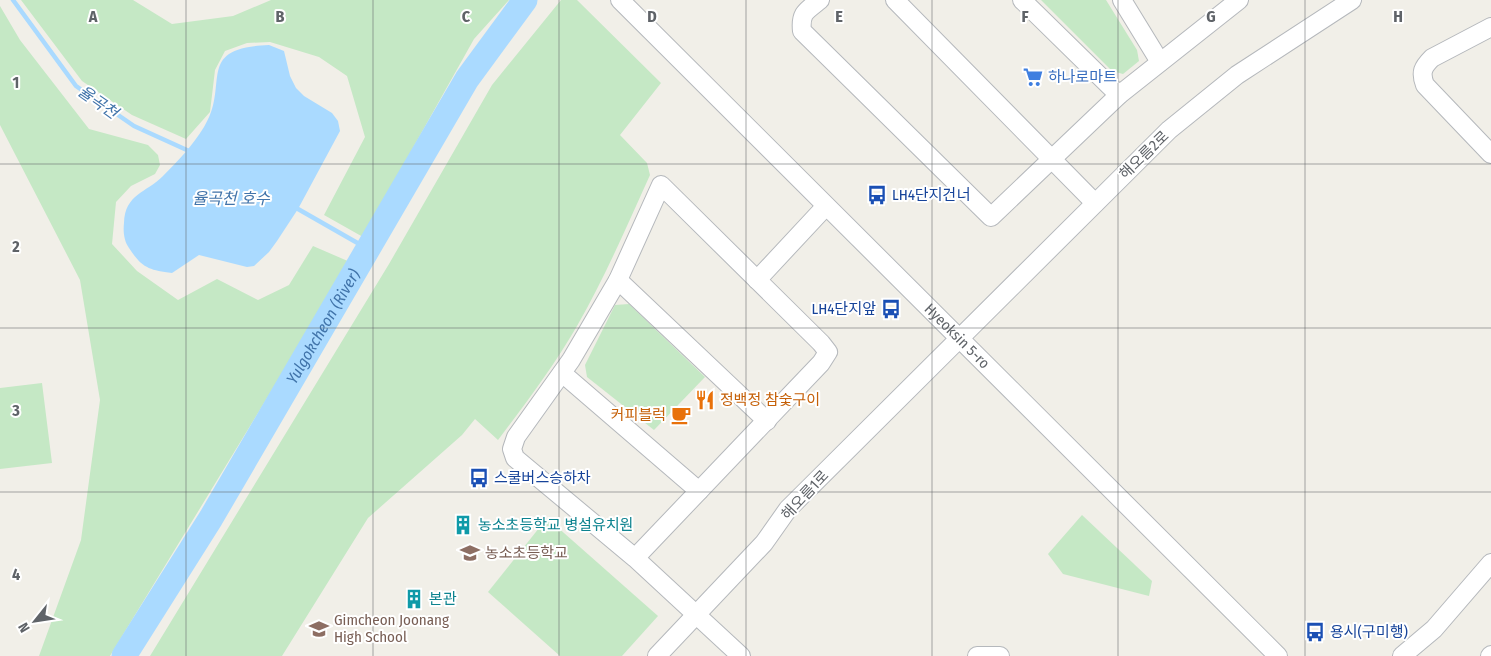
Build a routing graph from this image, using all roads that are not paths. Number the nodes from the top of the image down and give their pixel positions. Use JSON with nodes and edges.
{"nodes":[{"id":1,"x":620,"y":0,"type":"edge"},
{"id":2,"x":820,"y":0,"type":"edge"},
{"id":3,"x":896,"y":0,"type":"edge"},
{"id":4,"x":1022,"y":0,"type":"edge"},
{"id":5,"x":1122,"y":0,"type":"edge"},
{"id":6,"x":1352,"y":0,"type":"edge"},
{"id":7,"x":1227,"y":3,"type":"edge"},
{"id":8,"x":1333,"y":5,"type":"edge"},
{"id":9,"x":1491,"y":27,"type":"edge"},
{"id":10,"x":1160,"y":62,"type":"junction"},
{"id":11,"x":1119,"y":95,"type":"junction"},
{"id":12,"x":1491,"y":154,"type":"edge"},
{"id":13,"x":1053,"y":159,"type":"junction"},
{"id":14,"x":1095,"y":203,"type":"junction"},
{"id":15,"x":826,"y":206,"type":"junction"},
{"id":16,"x":618,"y":280,"type":"junction"},
{"id":17,"x":757,"y":280,"type":"junction"},
{"id":18,"x":960,"y":340,"type":"junction"},
{"id":19,"x":562,"y":373,"type":"junction"},
{"id":20,"x":768,"y":421,"type":"junction"},
{"id":21,"x":699,"y":492,"type":"junction"},
{"id":22,"x":634,"y":558,"type":"junction"},
{"id":23,"x":1491,"y":563,"type":"edge"},
{"id":24,"x":696,"y":614,"type":"junction"},
{"id":25,"x":657,"y":656,"type":"edge"},
{"id":26,"x":741,"y":656,"type":"edge"},
{"id":27,"x":977,"y":656,"type":"edge"},
{"id":28,"x":1000,"y":656,"type":"edge"},
{"id":29,"x":1278,"y":656,"type":"edge"},
{"id":30,"x":1402,"y":656,"type":"edge"}],
"edges":[{"from":1,"to":15,"type":"street","name":"Hyeoksin 5-ro"},
{"from":2,"to":13,"type":"street"},
{"from":3,"to":13,"type":"street"},
{"from":4,"to":11,"type":"street"},
{"from":5,"to":10,"type":"street"},
{"from":6,"to":8,"type":"street","name":"해오름2로"},
{"from":7,"to":10,"type":"street"},
{"from":8,"to":14,"type":"street","name":"해오름2로"},
{"from":9,"to":12,"type":"street"},
{"from":10,"to":11,"type":"street"},
{"from":11,"to":13,"type":"street"},
{"from":13,"to":14,"type":"street"},
{"from":14,"to":18,"type":"street","name":"해오름2로"},
{"from":15,"to":17,"type":"street"},
{"from":15,"to":18,"type":"street","name":"Hyeoksin 5-ro"},
{"from":16,"to":17,"type":"street"},
{"from":16,"to":19,"type":"street"},
{"from":16,"to":20,"type":"street"},
{"from":17,"to":20,"type":"street"},
{"from":18,"to":24,"type":"street","name":"해오름1로"},
{"from":18,"to":29,"type":"street","name":"Hyeoksin 5-ro"},
{"from":19,"to":21,"type":"street"},
{"from":19,"to":22,"type":"street"},
{"from":20,"to":21,"type":"street"},
{"from":21,"to":22,"type":"street"},
{"from":22,"to":24,"type":"street"},
{"from":23,"to":30,"type":"street"},
{"from":24,"to":25,"type":"street","name":"해오름1로"},
{"from":24,"to":26,"type":"street"},
{"from":27,"to":28,"type":"street"}]}
